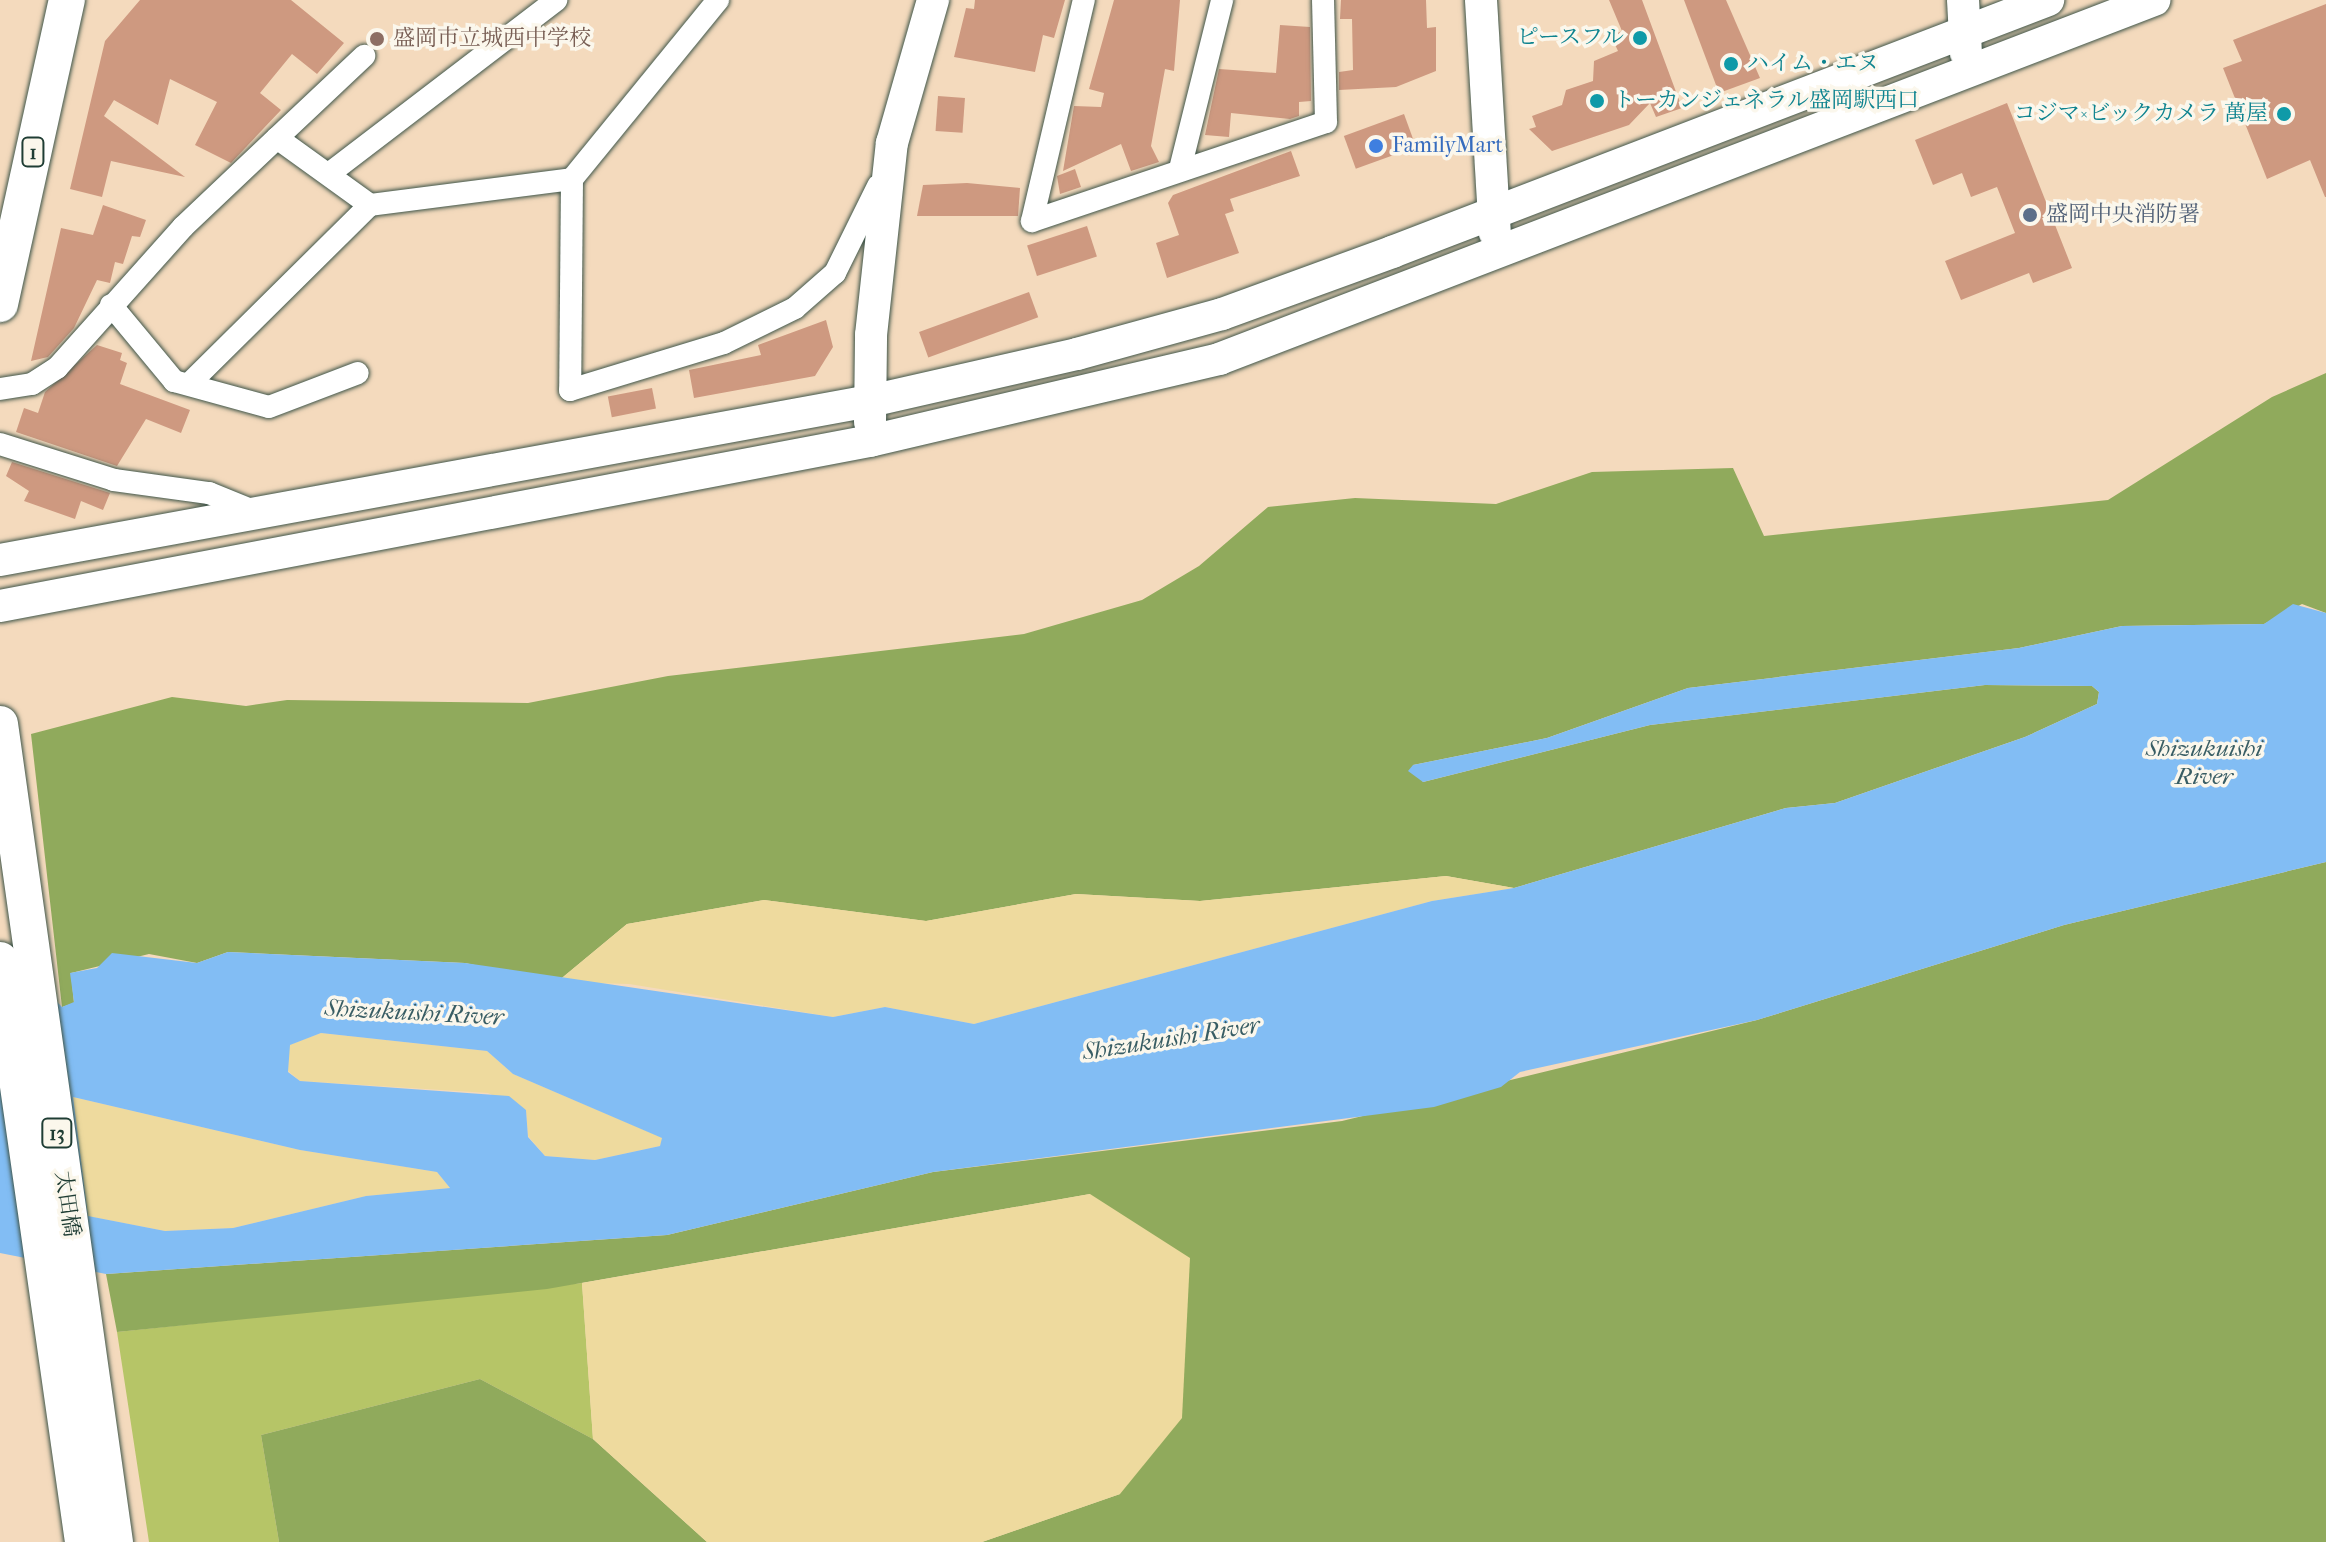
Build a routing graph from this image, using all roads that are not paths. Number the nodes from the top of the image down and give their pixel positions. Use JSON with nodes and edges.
{"nodes":[{"id":1,"x":67,"y":0,"type":"edge"},
{"id":2,"x":556,"y":0,"type":"edge"},
{"id":3,"x":718,"y":0,"type":"edge"},
{"id":4,"x":933,"y":0,"type":"edge"},
{"id":5,"x":1084,"y":0,"type":"edge"},
{"id":6,"x":1222,"y":0,"type":"edge"},
{"id":7,"x":1323,"y":0,"type":"edge"},
{"id":8,"x":1481,"y":0,"type":"edge"},
{"id":9,"x":1963,"y":0,"type":"edge"},
{"id":10,"x":2048,"y":0,"type":"edge"},
{"id":11,"x":2154,"y":0,"type":"edge"},
{"id":12,"x":1965,"y":35,"type":"junction"},
{"id":13,"x":364,"y":56,"type":"dead end"},
{"id":14,"x":1967,"y":72,"type":"junction"},
{"id":15,"x":277,"y":138,"type":"junction"},
{"id":16,"x":892,"y":143,"type":"junction"},
{"id":17,"x":1180,"y":169,"type":"junction"},
{"id":18,"x":330,"y":173,"type":"junction"},
{"id":19,"x":572,"y":179,"type":"junction"},
{"id":20,"x":370,"y":205,"type":"junction"},
{"id":21,"x":1493,"y":212,"type":"junction"},
{"id":22,"x":1496,"y":256,"type":"junction"},
{"id":23,"x":4,"y":262,"type":"edge"},
{"id":24,"x":0,"y":304,"type":"edge"},
{"id":25,"x":111,"y":305,"type":"junction"},
{"id":26,"x":358,"y":373,"type":"dead end"},
{"id":27,"x":190,"y":383,"type":"junction"},
{"id":28,"x":0,"y":389,"type":"edge"},
{"id":29,"x":870,"y":401,"type":"junction"},
{"id":30,"x":870,"y":441,"type":"junction"},
{"id":31,"x":0,"y":444,"type":"edge"},
{"id":32,"x":260,"y":514,"type":"junction"},
{"id":33,"x":0,"y":560,"type":"edge"},
{"id":34,"x":0,"y":606,"type":"edge"},
{"id":35,"x":0,"y":724,"type":"edge"},
{"id":36,"x":0,"y":960,"type":"edge"},
{"id":37,"x":83,"y":1542,"type":"edge"},
{"id":38,"x":115,"y":1542,"type":"edge"}],
"edges":[{"from":1,"to":23,"type":"main road","number":"1"},
{"from":2,"to":18,"type":"street"},
{"from":3,"to":19,"type":"street"},
{"from":4,"to":16,"type":"street"},
{"from":5,"to":17,"type":"street"},
{"from":6,"to":17,"type":"street"},
{"from":7,"to":17,"type":"street"},
{"from":8,"to":21,"type":"street"},
{"from":9,"to":12,"type":"street"},
{"from":10,"to":12,"type":"street"},
{"from":11,"to":14,"type":"street"},
{"from":12,"to":14,"type":"street"},
{"from":12,"to":21,"type":"street"},
{"from":13,"to":15,"type":"street"},
{"from":14,"to":22,"type":"street"},
{"from":15,"to":18,"type":"street"},
{"from":15,"to":25,"type":"street"},
{"from":16,"to":19,"type":"street"},
{"from":16,"to":29,"type":"street"},
{"from":18,"to":20,"type":"street"},
{"from":19,"to":20,"type":"street"},
{"from":20,"to":27,"type":"street"},
{"from":21,"to":22,"type":"street"},
{"from":21,"to":29,"type":"street"},
{"from":22,"to":30,"type":"street"},
{"from":23,"to":24,"type":"main road","number":"1"},
{"from":25,"to":27,"type":"street"},
{"from":25,"to":28,"type":"street"},
{"from":26,"to":27,"type":"street"},
{"from":29,"to":30,"type":"street"},
{"from":29,"to":32,"type":"street"},
{"from":30,"to":34,"type":"street"},
{"from":31,"to":32,"type":"street"},
{"from":32,"to":33,"type":"street"},
{"from":35,"to":38,"type":"main road","name":"太田橋","number":"13"},
{"from":36,"to":37,"type":"main road","name":"太田橋","number":"13"}]}
